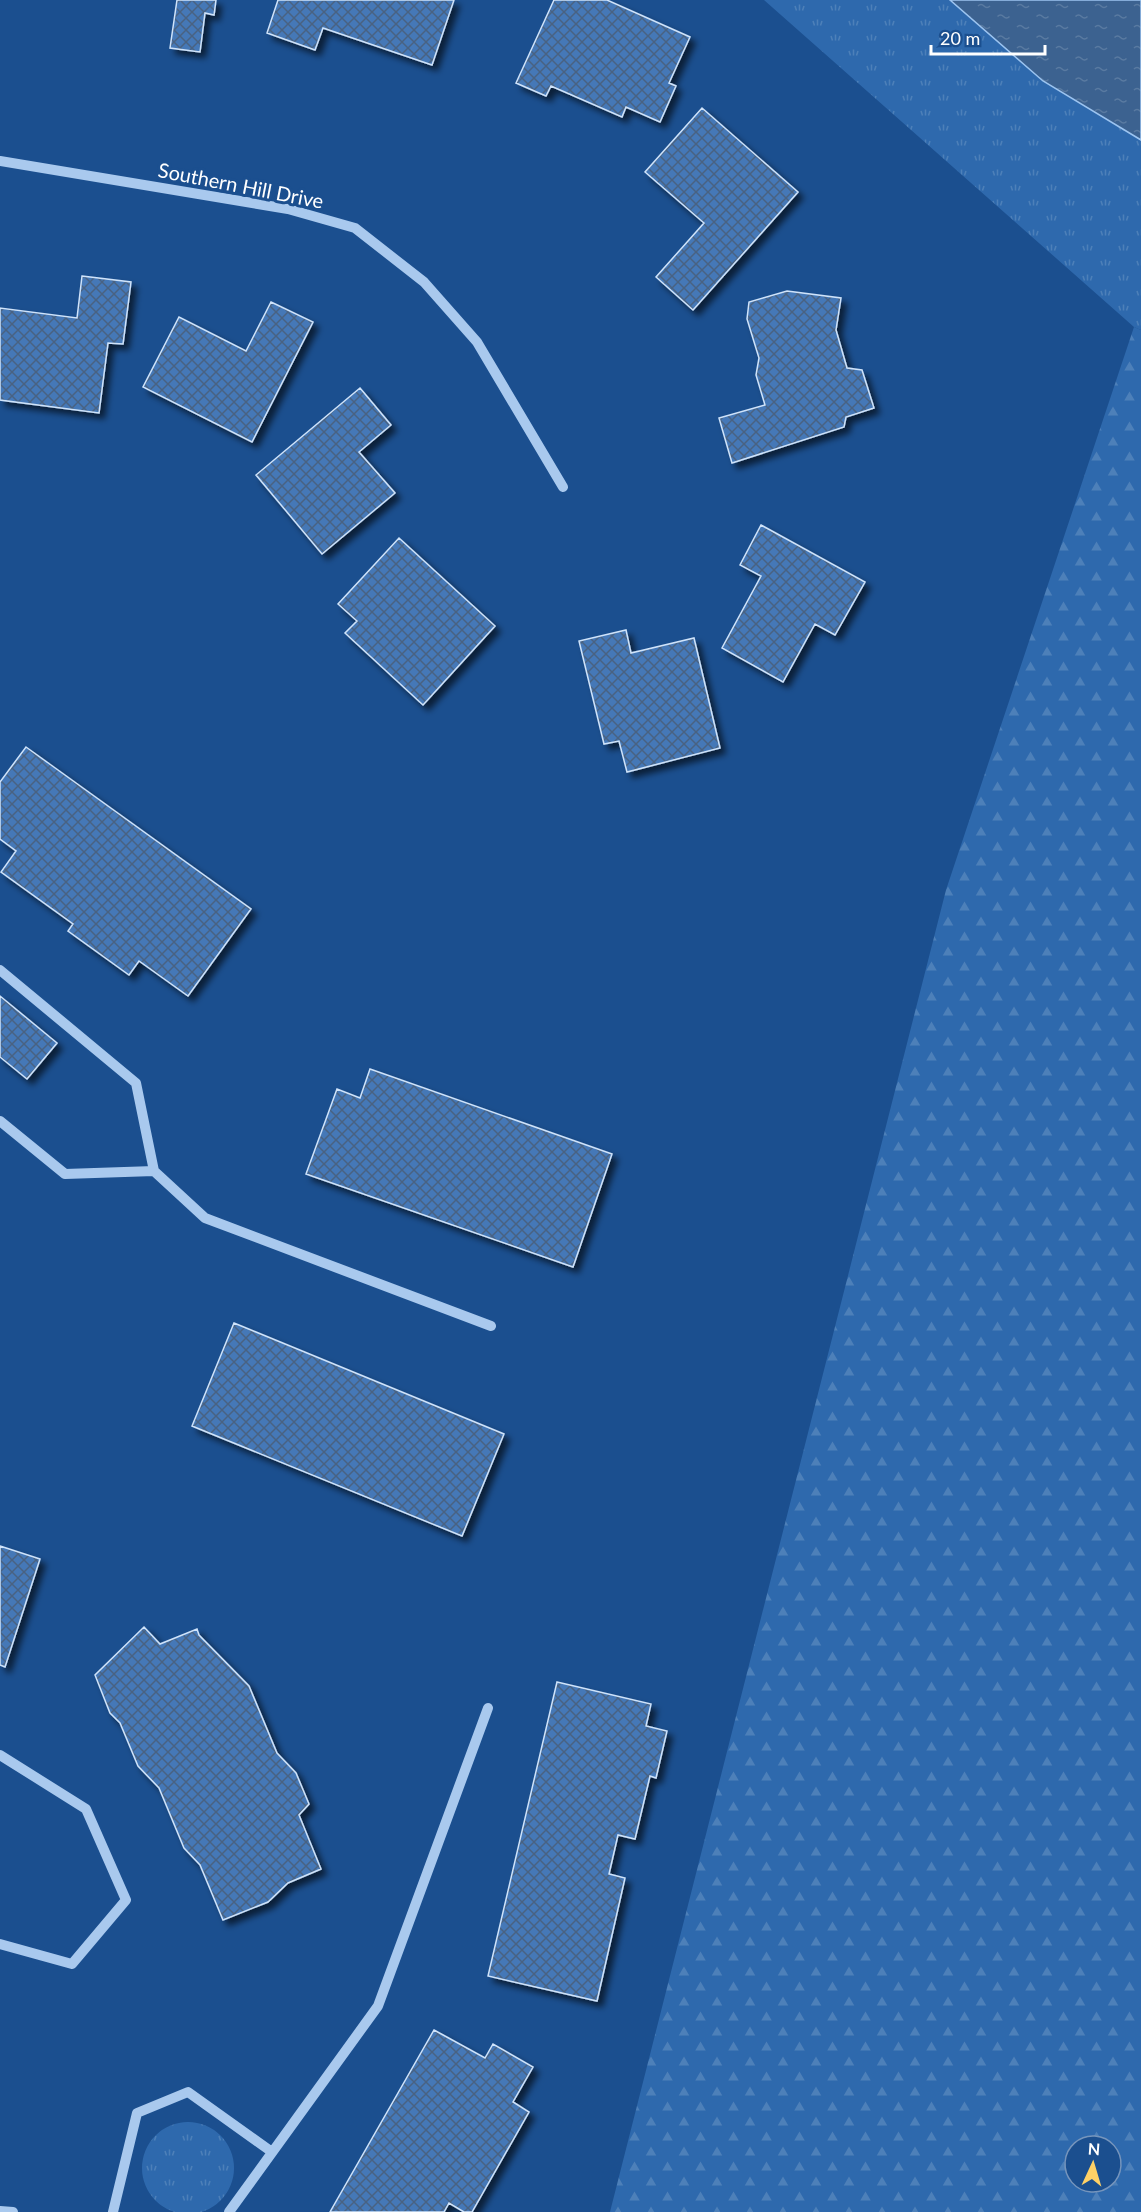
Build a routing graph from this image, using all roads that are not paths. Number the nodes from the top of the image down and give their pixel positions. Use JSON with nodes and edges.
{"nodes":[{"id":1,"x":0,"y":161,"type":"edge"},
{"id":2,"x":563,"y":487,"type":"dead end"},
{"id":3,"x":0,"y":970,"type":"edge"},
{"id":4,"x":0,"y":1121,"type":"edge"},
{"id":5,"x":154,"y":1171,"type":"junction"},
{"id":6,"x":491,"y":1326,"type":"dead end"},
{"id":7,"x":488,"y":1708,"type":"dead end"},
{"id":8,"x":0,"y":1755,"type":"edge"},
{"id":9,"x":0,"y":1944,"type":"edge"},
{"id":10,"x":272,"y":2152,"type":"junction"},
{"id":11,"x":0,"y":2211,"type":"edge"},
{"id":12,"x":13,"y":2212,"type":"edge"},
{"id":13,"x":113,"y":2212,"type":"edge"},
{"id":14,"x":229,"y":2212,"type":"edge"}],
"edges":[{"from":1,"to":2,"type":"street","name":"Southern Hill Drive"},
{"from":3,"to":5,"type":"street"},
{"from":4,"to":5,"type":"street"},
{"from":5,"to":6,"type":"street"},
{"from":7,"to":10,"type":"street"},
{"from":8,"to":9,"type":"street"},
{"from":10,"to":13,"type":"street"},
{"from":10,"to":14,"type":"street"},
{"from":11,"to":12,"type":"street"}]}
